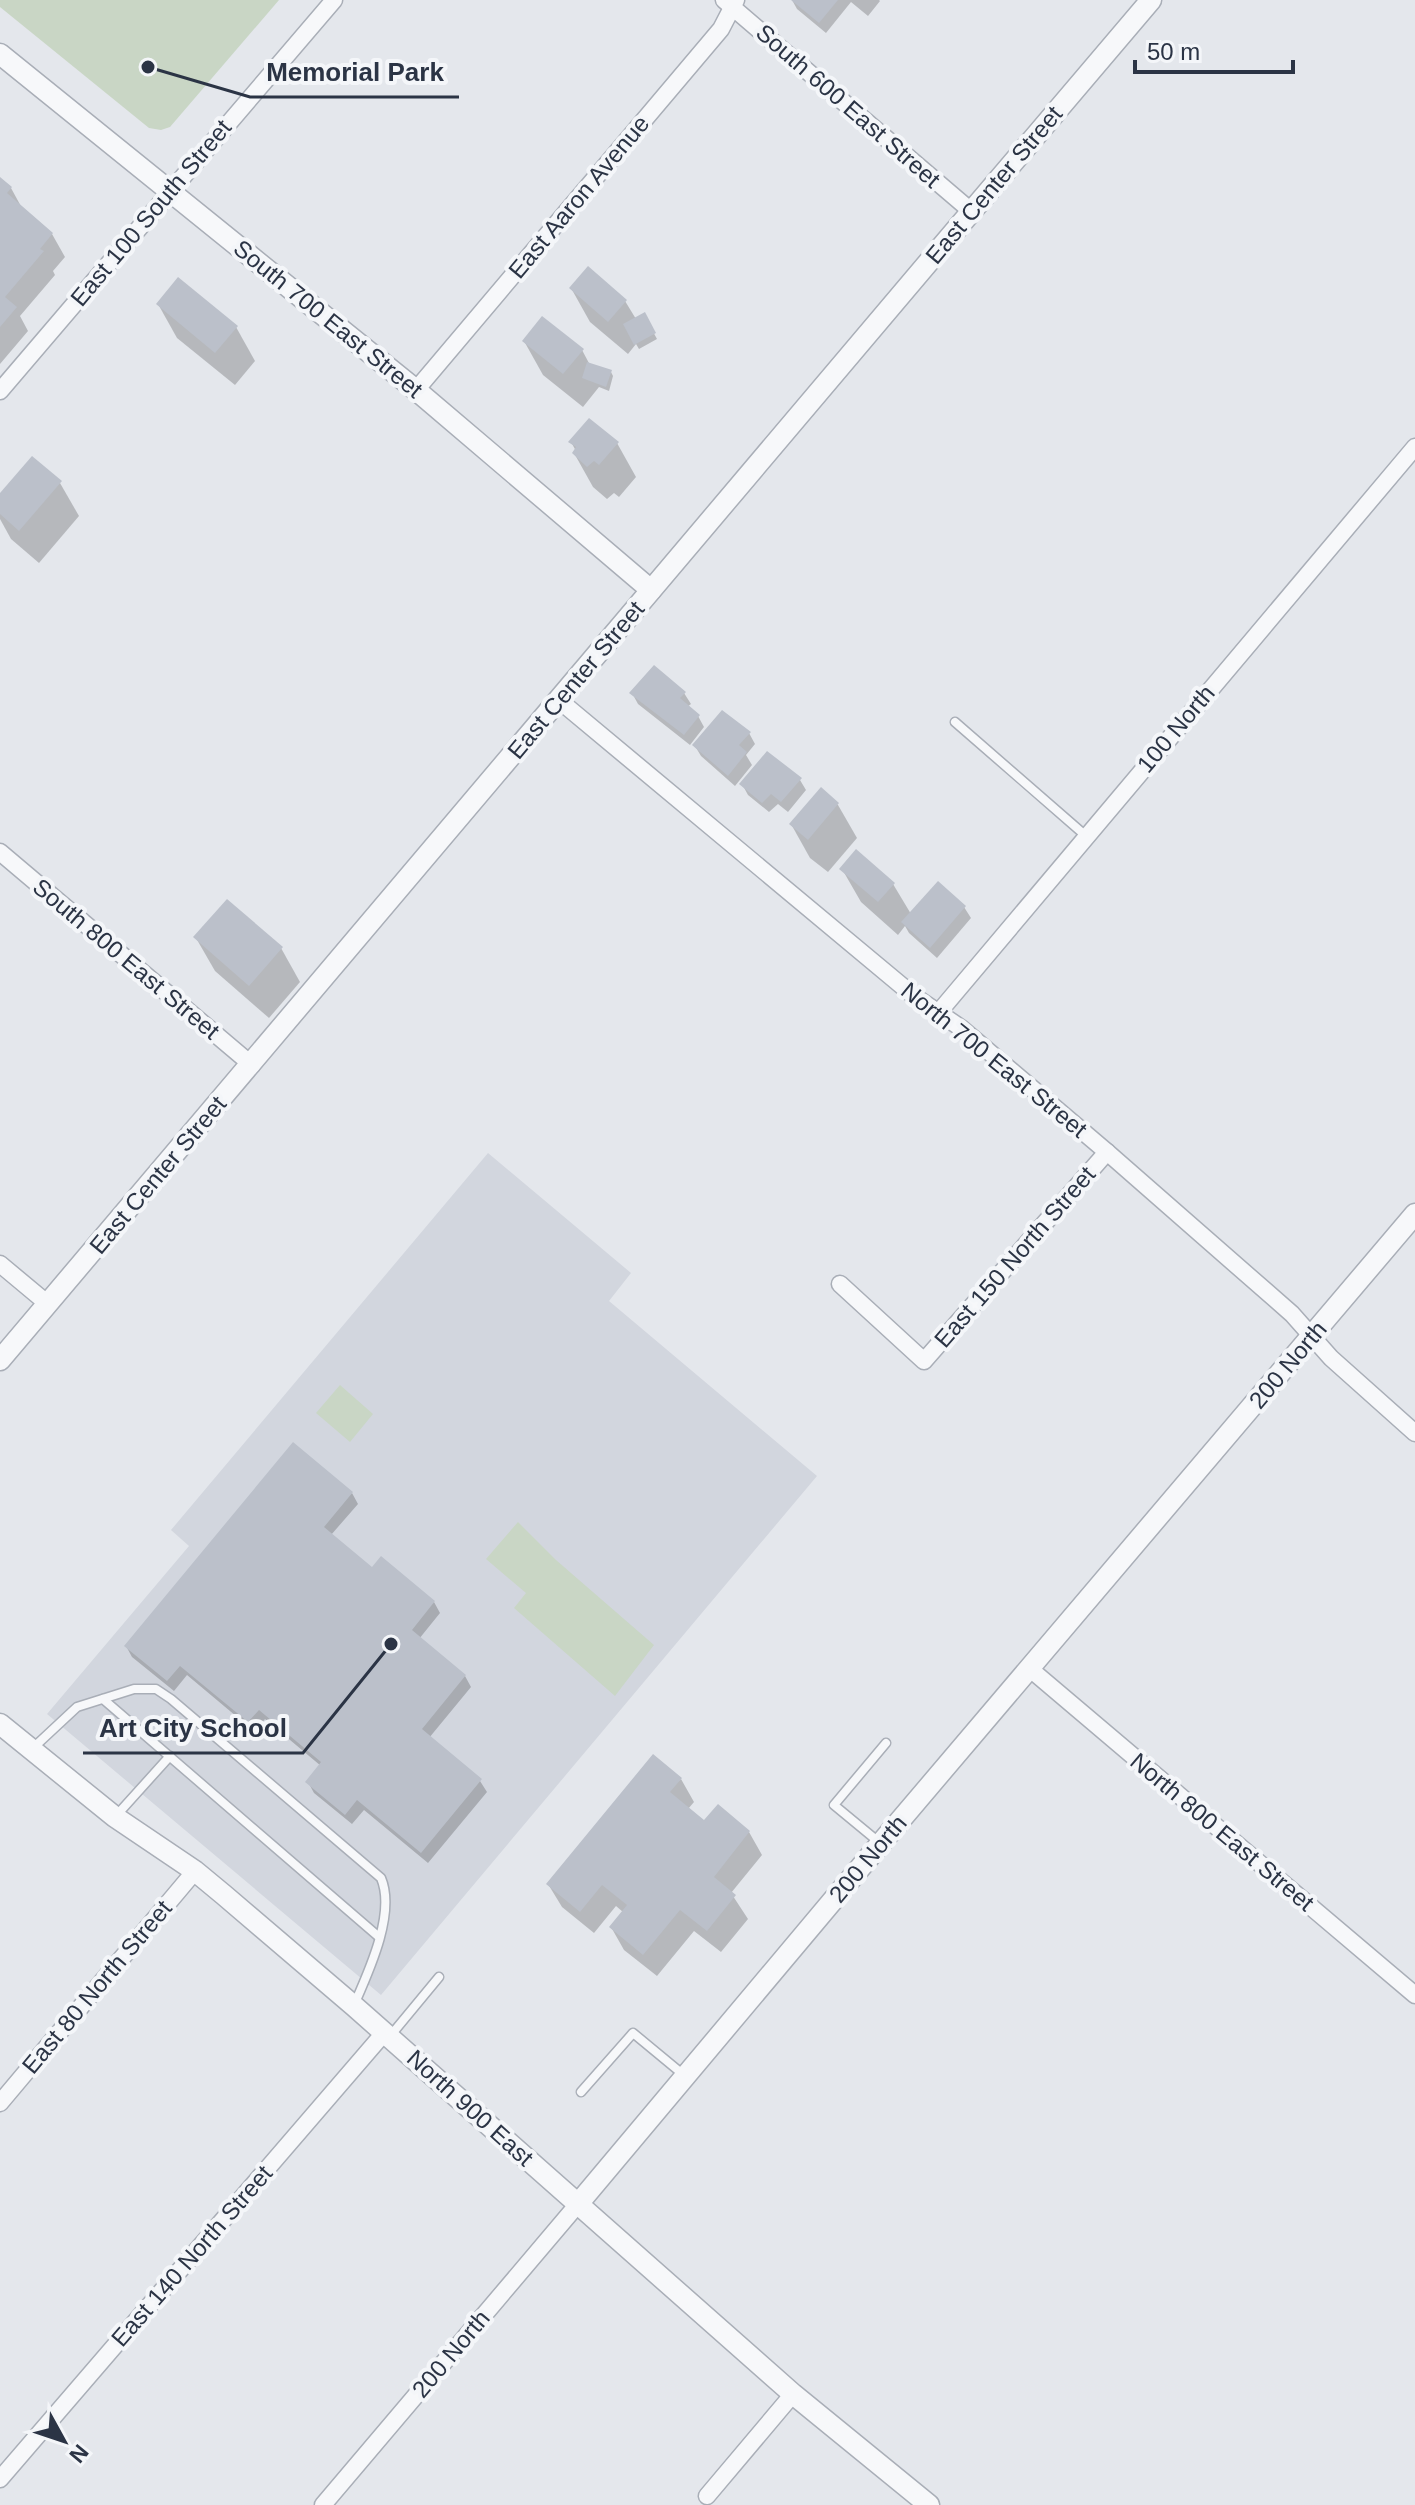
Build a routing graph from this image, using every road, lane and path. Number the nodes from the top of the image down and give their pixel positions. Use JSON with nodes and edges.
{"nodes":[{"id":1,"x":334,"y":0,"type":"edge"},
{"id":2,"x":1151,"y":0,"type":"edge"},
{"id":3,"x":730,"y":2,"type":"edge"},
{"id":4,"x":0,"y":54,"type":"edge"},
{"id":5,"x":169,"y":190,"type":"junction"},
{"id":6,"x":971,"y":211,"type":"junction"},
{"id":7,"x":416,"y":390,"type":"junction"},
{"id":8,"x":0,"y":391,"type":"edge"},
{"id":9,"x":1415,"y":447,"type":"edge"},
{"id":10,"x":651,"y":590,"type":"junction"},
{"id":11,"x":560,"y":701,"type":"junction"},
{"id":12,"x":955,"y":722,"type":"dead end"},
{"id":13,"x":1086,"y":836,"type":"junction"},
{"id":14,"x":0,"y":852,"type":"edge"},
{"id":15,"x":939,"y":1012,"type":"junction"},
{"id":16,"x":252,"y":1065,"type":"junction"},
{"id":17,"x":1107,"y":1152,"type":"junction"},
{"id":18,"x":1415,"y":1214,"type":"edge"},
{"id":19,"x":0,"y":1264,"type":"edge"},
{"id":20,"x":840,"y":1284,"type":"dead end"},
{"id":21,"x":48,"y":1304,"type":"junction"},
{"id":22,"x":1313,"y":1336,"type":"junction"},
{"id":23,"x":0,"y":1360,"type":"edge"},
{"id":24,"x":1415,"y":1433,"type":"edge"},
{"id":25,"x":1029,"y":1668,"type":"junction"},
{"id":26,"x":103,"y":1699,"type":"junction"},
{"id":27,"x":0,"y":1724,"type":"edge"},
{"id":28,"x":886,"y":1743,"type":"dead end"},
{"id":29,"x":31,"y":1750,"type":"junction"},
{"id":30,"x":170,"y":1756,"type":"junction"},
{"id":31,"x":115,"y":1817,"type":"junction"},
{"id":32,"x":881,"y":1843,"type":"junction"},
{"id":33,"x":195,"y":1871,"type":"junction"},
{"id":34,"x":379,"y":1937,"type":"junction"},
{"id":35,"x":439,"y":1977,"type":"dead end"},
{"id":36,"x":1415,"y":1995,"type":"edge"},
{"id":37,"x":354,"y":2006,"type":"junction"},
{"id":38,"x":386,"y":2035,"type":"junction"},
{"id":39,"x":685,"y":2076,"type":"junction"},
{"id":40,"x":581,"y":2092,"type":"dead end"},
{"id":41,"x":0,"y":2103,"type":"edge"},
{"id":42,"x":578,"y":2204,"type":"junction"},
{"id":43,"x":793,"y":2394,"type":"junction"},
{"id":44,"x":0,"y":2479,"type":"edge"},
{"id":45,"x":707,"y":2496,"type":"dead end"},
{"id":46,"x":323,"y":2505,"type":"edge"},
{"id":47,"x":929,"y":2505,"type":"edge"}],
"edges":[{"from":1,"to":5,"type":"street","name":"East 100 South Street"},
{"from":2,"to":6,"type":"street","name":"East Center Street"},
{"from":3,"to":6,"type":"street","name":"South 600 East Street"},
{"from":3,"to":7,"type":"street","name":"East Aaron Avenue"},
{"from":4,"to":5,"type":"street","name":"South 700 East Street"},
{"from":5,"to":7,"type":"street","name":"South 700 East Street"},
{"from":5,"to":8,"type":"street","name":"East 100 South Street"},
{"from":6,"to":10,"type":"street","name":"East Center Street"},
{"from":7,"to":10,"type":"street","name":"South 700 East Street"},
{"from":9,"to":13,"type":"street","name":"100 North"},
{"from":10,"to":11,"type":"street","name":"East Center Street"},
{"from":11,"to":15,"type":"street","name":"North 700 East Street"},
{"from":11,"to":16,"type":"street","name":"East Center Street"},
{"from":12,"to":13,"type":"lane"},
{"from":13,"to":15,"type":"street","name":"100 North"},
{"from":14,"to":16,"type":"street","name":"South 800 East Street"},
{"from":15,"to":17,"type":"street","name":"North 700 East Street"},
{"from":16,"to":21,"type":"street","name":"East Center Street"},
{"from":17,"to":20,"type":"street","name":"East 150 North Street"},
{"from":17,"to":22,"type":"street","name":"North 700 East Street"},
{"from":18,"to":22,"type":"street","name":"200 North"},
{"from":19,"to":21,"type":"street"},
{"from":21,"to":23,"type":"street","name":"East Center Street"},
{"from":22,"to":24,"type":"street","name":"North 700 East Street"},
{"from":22,"to":25,"type":"street","name":"200 North"},
{"from":25,"to":32,"type":"street","name":"200 North"},
{"from":25,"to":36,"type":"street","name":"North 800 East Street"},
{"from":26,"to":29,"type":"lane"},
{"from":26,"to":30,"type":"lane"},
{"from":26,"to":34,"type":"lane"},
{"from":27,"to":29,"type":"street","name":"North 900 East"},
{"from":28,"to":32,"type":"lane"},
{"from":29,"to":31,"type":"street","name":"North 900 East"},
{"from":30,"to":31,"type":"lane"},
{"from":30,"to":34,"type":"lane"},
{"from":31,"to":33,"type":"street","name":"North 900 East"},
{"from":32,"to":39,"type":"street","name":"200 North"},
{"from":33,"to":37,"type":"street","name":"North 900 East"},
{"from":33,"to":41,"type":"street","name":"East 80 North Street"},
{"from":34,"to":37,"type":"lane"},
{"from":35,"to":38,"type":"lane"},
{"from":37,"to":38,"type":"street","name":"North 900 East"},
{"from":38,"to":42,"type":"street","name":"North 900 East"},
{"from":38,"to":44,"type":"street","name":"East 140 North Street"},
{"from":39,"to":40,"type":"lane"},
{"from":39,"to":42,"type":"street","name":"200 North"},
{"from":42,"to":43,"type":"street","name":"North 900 East"},
{"from":42,"to":46,"type":"street","name":"200 North"},
{"from":43,"to":45,"type":"street"},
{"from":43,"to":47,"type":"street","name":"North 900 East"}]}
